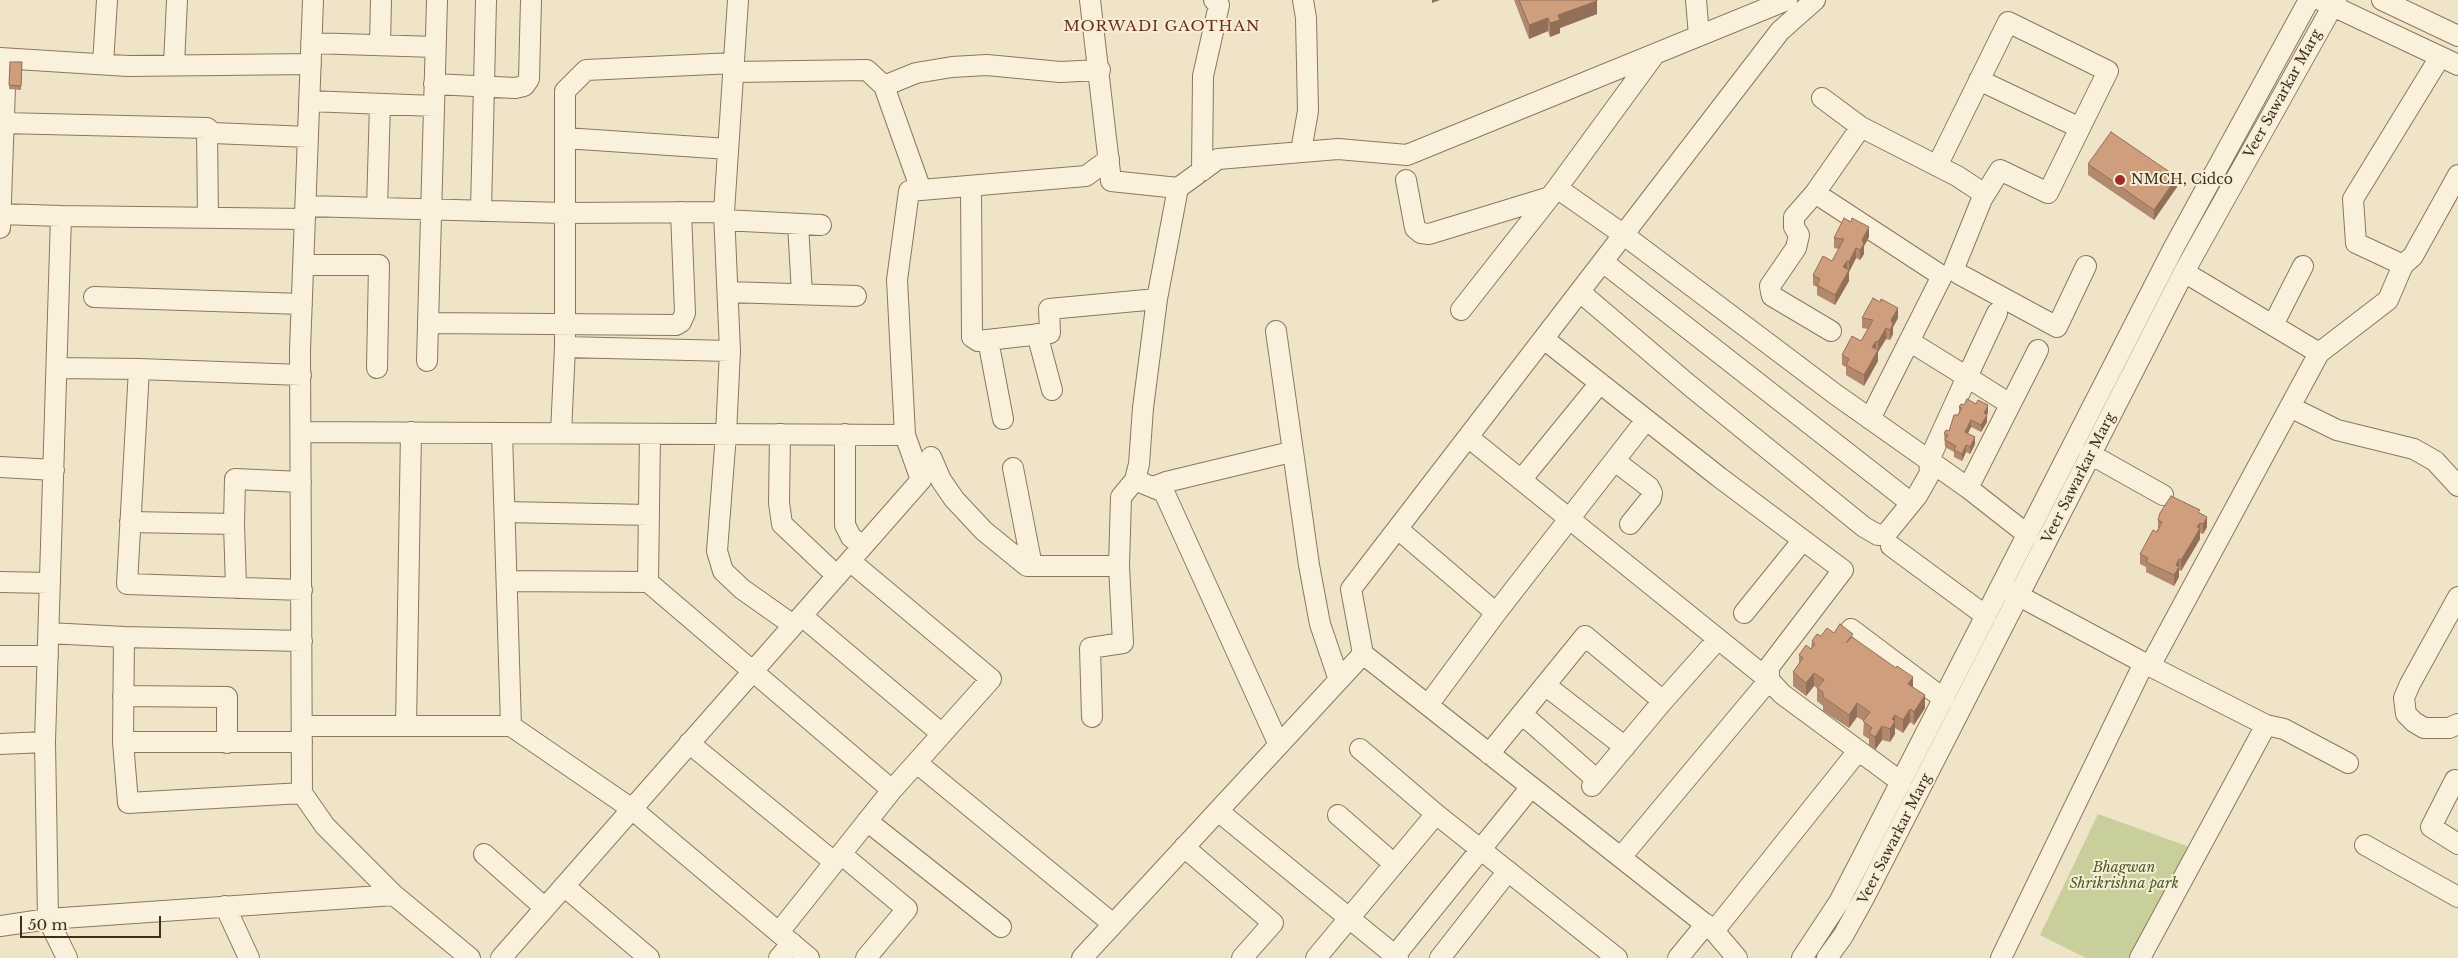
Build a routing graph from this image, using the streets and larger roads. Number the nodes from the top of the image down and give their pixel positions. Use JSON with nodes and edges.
{"nodes":[{"id":1,"x":107,"y":0,"type":"edge"},
{"id":2,"x":176,"y":0,"type":"edge"},
{"id":3,"x":313,"y":0,"type":"edge"},
{"id":4,"x":381,"y":0,"type":"edge"},
{"id":5,"x":437,"y":0,"type":"edge"},
{"id":6,"x":486,"y":0,"type":"edge"},
{"id":7,"x":531,"y":0,"type":"edge"},
{"id":8,"x":738,"y":0,"type":"edge"},
{"id":9,"x":1090,"y":0,"type":"edge"},
{"id":10,"x":1214,"y":0,"type":"edge"},
{"id":11,"x":1303,"y":0,"type":"edge"},
{"id":12,"x":1696,"y":0,"type":"edge"},
{"id":13,"x":1787,"y":0,"type":"edge"},
{"id":14,"x":1815,"y":0,"type":"edge"},
{"id":15,"x":2309,"y":0,"type":"edge"},
{"id":16,"x":2382,"y":0,"type":"edge"},
{"id":17,"x":2329,"y":2,"type":"edge"},
{"id":18,"x":1699,"y":36,"type":"junction"},
{"id":19,"x":2458,"y":36,"type":"edge"},
{"id":20,"x":311,"y":44,"type":"junction"},
{"id":21,"x":380,"y":45,"type":"junction"},
{"id":22,"x":435,"y":47,"type":"junction"},
{"id":23,"x":1655,"y":54,"type":"junction"},
{"id":24,"x":2440,"y":57,"type":"junction"},
{"id":25,"x":3,"y":58,"type":"edge"},
{"id":26,"x":103,"y":64,"type":"junction"},
{"id":27,"x":311,"y":64,"type":"junction"},
{"id":28,"x":174,"y":65,"type":"junction"},
{"id":29,"x":2458,"y":65,"type":"edge"},
{"id":30,"x":734,"y":68,"type":"junction"},
{"id":31,"x":1100,"y":70,"type":"junction"},
{"id":32,"x":1979,"y":80,"type":"junction"},
{"id":33,"x":434,"y":84,"type":"junction"},
{"id":34,"x":484,"y":86,"type":"junction"},
{"id":35,"x":884,"y":86,"type":"junction"},
{"id":36,"x":1822,"y":98,"type":"dead end"},
{"id":37,"x":309,"y":101,"type":"junction"},
{"id":38,"x":380,"y":104,"type":"junction"},
{"id":39,"x":434,"y":106,"type":"junction"},
{"id":40,"x":4,"y":123,"type":"junction"},
{"id":41,"x":1861,"y":127,"type":"junction"},
{"id":42,"x":207,"y":128,"type":"junction"},
{"id":43,"x":2080,"y":128,"type":"junction"},
{"id":44,"x":308,"y":136,"type":"junction"},
{"id":45,"x":565,"y":138,"type":"junction"},
{"id":46,"x":728,"y":149,"type":"junction"},
{"id":47,"x":1300,"y":151,"type":"junction"},
{"id":48,"x":1109,"y":159,"type":"junction"},
{"id":49,"x":1937,"y":166,"type":"junction"},
{"id":50,"x":1202,"y":171,"type":"junction"},
{"id":51,"x":2458,"y":175,"type":"edge"},
{"id":52,"x":1406,"y":180,"type":"dead end"},
{"id":53,"x":971,"y":186,"type":"junction"},
{"id":54,"x":2208,"y":186,"type":"junction"},
{"id":55,"x":1178,"y":188,"type":"junction"},
{"id":56,"x":921,"y":190,"type":"junction"},
{"id":57,"x":1554,"y":193,"type":"junction"},
{"id":58,"x":1815,"y":193,"type":"junction"},
{"id":59,"x":2225,"y":196,"type":"junction"},
{"id":60,"x":1982,"y":200,"type":"junction"},
{"id":61,"x":377,"y":208,"type":"junction"},
{"id":62,"x":432,"y":209,"type":"junction"},
{"id":63,"x":481,"y":211,"type":"junction"},
{"id":64,"x":680,"y":212,"type":"junction"},
{"id":65,"x":305,"y":213,"type":"junction"},
{"id":66,"x":564,"y":213,"type":"junction"},
{"id":67,"x":0,"y":214,"type":"edge"},
{"id":68,"x":61,"y":216,"type":"junction"},
{"id":69,"x":724,"y":216,"type":"junction"},
{"id":70,"x":208,"y":218,"type":"junction"},
{"id":71,"x":798,"y":224,"type":"junction"},
{"id":72,"x":820,"y":225,"type":"dead end"},
{"id":73,"x":0,"y":228,"type":"edge"},
{"id":74,"x":1624,"y":235,"type":"junction"},
{"id":75,"x":1603,"y":262,"type":"junction"},
{"id":76,"x":304,"y":265,"type":"junction"},
{"id":77,"x":2403,"y":265,"type":"junction"},
{"id":78,"x":2086,"y":266,"type":"dead end"},
{"id":79,"x":2303,"y":266,"type":"dead end"},
{"id":80,"x":2184,"y":272,"type":"junction"},
{"id":81,"x":728,"y":292,"type":"junction"},
{"id":82,"x":1580,"y":292,"type":"junction"},
{"id":83,"x":802,"y":294,"type":"junction"},
{"id":84,"x":856,"y":296,"type":"dead end"},
{"id":85,"x":94,"y":298,"type":"dead end"},
{"id":86,"x":1157,"y":299,"type":"junction"},
{"id":87,"x":302,"y":304,"type":"junction"},
{"id":88,"x":1462,"y":310,"type":"dead end"},
{"id":89,"x":1996,"y":313,"type":"dead end"},
{"id":90,"x":428,"y":323,"type":"junction"},
{"id":91,"x":565,"y":324,"type":"junction"},
{"id":92,"x":2273,"y":324,"type":"junction"},
{"id":93,"x":1276,"y":331,"type":"dead end"},
{"id":94,"x":1831,"y":331,"type":"dead end"},
{"id":95,"x":1037,"y":334,"type":"junction"},
{"id":96,"x":1544,"y":339,"type":"junction"},
{"id":97,"x":988,"y":340,"type":"junction"},
{"id":98,"x":1909,"y":341,"type":"junction"},
{"id":99,"x":565,"y":347,"type":"junction"},
{"id":100,"x":2038,"y":350,"type":"dead end"},
{"id":101,"x":730,"y":351,"type":"junction"},
{"id":102,"x":2319,"y":353,"type":"junction"},
{"id":103,"x":427,"y":362,"type":"dead end"},
{"id":104,"x":57,"y":368,"type":"junction"},
{"id":105,"x":139,"y":368,"type":"junction"},
{"id":106,"x":377,"y":368,"type":"dead end"},
{"id":107,"x":301,"y":376,"type":"junction"},
{"id":108,"x":1967,"y":377,"type":"junction"},
{"id":109,"x":1600,"y":383,"type":"junction"},
{"id":110,"x":1052,"y":390,"type":"dead end"},
{"id":111,"x":2010,"y":404,"type":"junction"},
{"id":112,"x":2290,"y":408,"type":"junction"},
{"id":113,"x":1003,"y":419,"type":"dead end"},
{"id":114,"x":1870,"y":419,"type":"junction"},
{"id":115,"x":1646,"y":420,"type":"junction"},
{"id":116,"x":301,"y":432,"type":"junction"},
{"id":117,"x":411,"y":432,"type":"junction"},
{"id":118,"x":502,"y":433,"type":"junction"},
{"id":119,"x":561,"y":433,"type":"junction"},
{"id":120,"x":650,"y":434,"type":"junction"},
{"id":121,"x":726,"y":434,"type":"junction"},
{"id":122,"x":780,"y":434,"type":"junction"},
{"id":123,"x":845,"y":434,"type":"junction"},
{"id":124,"x":905,"y":435,"type":"junction"},
{"id":125,"x":1468,"y":437,"type":"junction"},
{"id":126,"x":1291,"y":452,"type":"junction"},
{"id":127,"x":2090,"y":454,"type":"junction"},
{"id":128,"x":931,"y":457,"type":"dead end"},
{"id":129,"x":1929,"y":460,"type":"junction"},
{"id":130,"x":1615,"y":462,"type":"junction"},
{"id":131,"x":0,"y":467,"type":"edge"},
{"id":132,"x":1013,"y":468,"type":"dead end"},
{"id":133,"x":54,"y":470,"type":"junction"},
{"id":134,"x":1135,"y":480,"type":"junction"},
{"id":135,"x":1522,"y":480,"type":"junction"},
{"id":136,"x":301,"y":482,"type":"junction"},
{"id":137,"x":2458,"y":486,"type":"edge"},
{"id":138,"x":1154,"y":487,"type":"junction"},
{"id":139,"x":1968,"y":488,"type":"junction"},
{"id":140,"x":2163,"y":495,"type":"dead end"},
{"id":141,"x":1911,"y":503,"type":"junction"},
{"id":142,"x":505,"y":512,"type":"junction"},
{"id":143,"x":649,"y":515,"type":"junction"},
{"id":144,"x":1570,"y":520,"type":"junction"},
{"id":145,"x":130,"y":522,"type":"junction"},
{"id":146,"x":234,"y":524,"type":"junction"},
{"id":147,"x":1630,"y":524,"type":"dead end"},
{"id":148,"x":1398,"y":529,"type":"junction"},
{"id":149,"x":2028,"y":535,"type":"junction"},
{"id":150,"x":1803,"y":540,"type":"junction"},
{"id":151,"x":1891,"y":546,"type":"dead end"},
{"id":152,"x":856,"y":553,"type":"junction"},
{"id":153,"x":1032,"y":566,"type":"junction"},
{"id":154,"x":1119,"y":566,"type":"junction"},
{"id":155,"x":837,"y":576,"type":"junction"},
{"id":156,"x":507,"y":580,"type":"junction"},
{"id":157,"x":0,"y":582,"type":"edge"},
{"id":158,"x":648,"y":582,"type":"junction"},
{"id":159,"x":50,"y":583,"type":"junction"},
{"id":160,"x":2001,"y":586,"type":"junction"},
{"id":161,"x":236,"y":588,"type":"junction"},
{"id":162,"x":302,"y":590,"type":"junction"},
{"id":163,"x":2019,"y":596,"type":"junction"},
{"id":164,"x":2458,"y":597,"type":"edge"},
{"id":165,"x":1496,"y":613,"type":"junction"},
{"id":166,"x":1744,"y":613,"type":"dead end"},
{"id":167,"x":1986,"y":616,"type":"junction"},
{"id":168,"x":798,"y":620,"type":"junction"},
{"id":169,"x":1852,"y":629,"type":"dead end"},
{"id":170,"x":49,"y":633,"type":"junction"},
{"id":171,"x":124,"y":637,"type":"junction"},
{"id":172,"x":1718,"y":639,"type":"junction"},
{"id":173,"x":302,"y":641,"type":"junction"},
{"id":174,"x":1363,"y":654,"type":"junction"},
{"id":175,"x":0,"y":656,"type":"edge"},
{"id":176,"x":48,"y":656,"type":"junction"},
{"id":177,"x":2147,"y":664,"type":"junction"},
{"id":178,"x":752,"y":672,"type":"junction"},
{"id":179,"x":1339,"y":680,"type":"junction"},
{"id":180,"x":1769,"y":680,"type":"junction"},
{"id":181,"x":1545,"y":686,"type":"junction"},
{"id":182,"x":123,"y":696,"type":"junction"},
{"id":183,"x":1944,"y":699,"type":"junction"},
{"id":184,"x":1663,"y":701,"type":"junction"},
{"id":185,"x":1428,"y":706,"type":"junction"},
{"id":186,"x":1522,"y":714,"type":"junction"},
{"id":187,"x":1092,"y":718,"type":"dead end"},
{"id":188,"x":2458,"y":724,"type":"edge"},
{"id":189,"x":2266,"y":725,"type":"junction"},
{"id":190,"x":406,"y":726,"type":"junction"},
{"id":191,"x":511,"y":726,"type":"junction"},
{"id":192,"x":302,"y":734,"type":"junction"},
{"id":193,"x":942,"y":734,"type":"junction"},
{"id":194,"x":45,"y":742,"type":"junction"},
{"id":195,"x":123,"y":742,"type":"junction"},
{"id":196,"x":226,"y":743,"type":"junction"},
{"id":197,"x":0,"y":744,"type":"edge"},
{"id":198,"x":689,"y":744,"type":"junction"},
{"id":199,"x":1279,"y":745,"type":"junction"},
{"id":200,"x":1625,"y":747,"type":"junction"},
{"id":201,"x":1360,"y":748,"type":"dead end"},
{"id":202,"x":1858,"y":751,"type":"junction"},
{"id":203,"x":1490,"y":754,"type":"junction"},
{"id":204,"x":916,"y":763,"type":"junction"},
{"id":205,"x":2348,"y":763,"type":"dead end"},
{"id":206,"x":2455,"y":780,"type":"dead end"},
{"id":207,"x":1901,"y":782,"type":"junction"},
{"id":208,"x":1531,"y":786,"type":"junction"},
{"id":209,"x":892,"y":790,"type":"junction"},
{"id":210,"x":302,"y":794,"type":"junction"},
{"id":211,"x":632,"y":809,"type":"junction"},
{"id":212,"x":1218,"y":811,"type":"junction"},
{"id":213,"x":1436,"y":814,"type":"junction"},
{"id":214,"x":1338,"y":815,"type":"dead end"},
{"id":215,"x":867,"y":822,"type":"junction"},
{"id":216,"x":2458,"y":844,"type":"edge"},
{"id":217,"x":2365,"y":845,"type":"dead end"},
{"id":218,"x":1184,"y":847,"type":"junction"},
{"id":219,"x":1479,"y":848,"type":"junction"},
{"id":220,"x":484,"y":854,"type":"dead end"},
{"id":221,"x":1621,"y":857,"type":"junction"},
{"id":222,"x":838,"y":858,"type":"junction"},
{"id":223,"x":1394,"y":864,"type":"junction"},
{"id":224,"x":1508,"y":871,"type":"junction"},
{"id":225,"x":564,"y":886,"type":"junction"},
{"id":226,"x":394,"y":895,"type":"junction"},
{"id":227,"x":2458,"y":897,"type":"edge"},
{"id":228,"x":225,"y":906,"type":"junction"},
{"id":229,"x":546,"y":908,"type":"junction"},
{"id":230,"x":1349,"y":918,"type":"junction"},
{"id":231,"x":48,"y":919,"type":"junction"},
{"id":232,"x":1113,"y":924,"type":"junction"},
{"id":233,"x":0,"y":926,"type":"edge"},
{"id":234,"x":1002,"y":927,"type":"dead end"},
{"id":235,"x":1710,"y":928,"type":"junction"},
{"id":236,"x":783,"y":944,"type":"edge"},
{"id":237,"x":1087,"y":956,"type":"edge"},
{"id":238,"x":1395,"y":957,"type":"edge"},
{"id":239,"x":67,"y":958,"type":"edge"},
{"id":240,"x":249,"y":958,"type":"edge"},
{"id":241,"x":470,"y":958,"type":"edge"},
{"id":242,"x":501,"y":958,"type":"edge"},
{"id":243,"x":648,"y":958,"type":"edge"},
{"id":244,"x":809,"y":958,"type":"edge"},
{"id":245,"x":866,"y":958,"type":"edge"},
{"id":246,"x":1242,"y":958,"type":"edge"},
{"id":247,"x":1316,"y":958,"type":"edge"},
{"id":248,"x":1440,"y":958,"type":"edge"},
{"id":249,"x":1617,"y":958,"type":"edge"},
{"id":250,"x":1678,"y":958,"type":"edge"},
{"id":251,"x":1737,"y":958,"type":"edge"},
{"id":252,"x":1802,"y":958,"type":"edge"},
{"id":253,"x":1827,"y":958,"type":"edge"},
{"id":254,"x":2001,"y":958,"type":"edge"},
{"id":255,"x":2140,"y":958,"type":"edge"}],
"edges":[{"from":1,"to":26,"type":"street"},
{"from":2,"to":28,"type":"street"},
{"from":3,"to":20,"type":"street"},
{"from":4,"to":21,"type":"street"},
{"from":5,"to":22,"type":"street"},
{"from":6,"to":34,"type":"street"},
{"from":7,"to":34,"type":"street"},
{"from":8,"to":30,"type":"street"},
{"from":9,"to":31,"type":"street"},
{"from":10,"to":50,"type":"street"},
{"from":11,"to":47,"type":"street"},
{"from":12,"to":18,"type":"street"},
{"from":13,"to":18,"type":"street"},
{"from":14,"to":74,"type":"street"},
{"from":15,"to":54,"type":"street","name":"Veer Sawarkar Marg"},
{"from":16,"to":19,"type":"street"},
{"from":17,"to":24,"type":"street"},
{"from":17,"to":59,"type":"street","name":"Veer Sawarkar Marg"},
{"from":18,"to":23,"type":"street"},
{"from":20,"to":21,"type":"street"},
{"from":20,"to":27,"type":"street"},
{"from":21,"to":22,"type":"street"},
{"from":22,"to":33,"type":"street"},
{"from":23,"to":47,"type":"street"},
{"from":23,"to":57,"type":"street"},
{"from":24,"to":29,"type":"street"},
{"from":24,"to":77,"type":"street"},
{"from":25,"to":26,"type":"street"},
{"from":25,"to":40,"type":"street"},
{"from":26,"to":28,"type":"street"},
{"from":27,"to":28,"type":"street"},
{"from":27,"to":37,"type":"street"},
{"from":30,"to":35,"type":"street"},
{"from":30,"to":45,"type":"street"},
{"from":30,"to":46,"type":"street"},
{"from":31,"to":35,"type":"street"},
{"from":31,"to":48,"type":"street"},
{"from":32,"to":43,"type":"street"},
{"from":32,"to":43,"type":"street"},
{"from":32,"to":49,"type":"street"},
{"from":33,"to":34,"type":"street"},
{"from":33,"to":39,"type":"street"},
{"from":34,"to":63,"type":"street"},
{"from":35,"to":56,"type":"street"},
{"from":36,"to":41,"type":"street"},
{"from":37,"to":38,"type":"street"},
{"from":37,"to":44,"type":"street"},
{"from":38,"to":39,"type":"street"},
{"from":38,"to":61,"type":"street"},
{"from":39,"to":62,"type":"street"},
{"from":40,"to":42,"type":"street"},
{"from":40,"to":67,"type":"street"},
{"from":41,"to":49,"type":"street"},
{"from":41,"to":58,"type":"street"},
{"from":42,"to":44,"type":"street"},
{"from":42,"to":70,"type":"street"},
{"from":43,"to":60,"type":"street"},
{"from":44,"to":65,"type":"street"},
{"from":45,"to":46,"type":"street"},
{"from":45,"to":66,"type":"street"},
{"from":46,"to":69,"type":"street"},
{"from":47,"to":50,"type":"street"},
{"from":48,"to":53,"type":"street"},
{"from":48,"to":55,"type":"street"},
{"from":49,"to":60,"type":"street"},
{"from":50,"to":55,"type":"street"},
{"from":51,"to":77,"type":"street"},
{"from":52,"to":57,"type":"street"},
{"from":53,"to":56,"type":"street"},
{"from":53,"to":97,"type":"street"},
{"from":54,"to":59,"type":"street"},
{"from":54,"to":149,"type":"street","name":"Veer Sawarkar Marg"},
{"from":55,"to":86,"type":"street"},
{"from":56,"to":124,"type":"street"},
{"from":57,"to":74,"type":"street"},
{"from":57,"to":88,"type":"street"},
{"from":58,"to":94,"type":"street"},
{"from":58,"to":98,"type":"street"},
{"from":59,"to":80,"type":"street","name":"Veer Sawarkar Marg"},
{"from":60,"to":78,"type":"street"},
{"from":61,"to":62,"type":"street"},
{"from":61,"to":65,"type":"street"},
{"from":62,"to":63,"type":"street"},
{"from":62,"to":90,"type":"street"},
{"from":63,"to":66,"type":"street"},
{"from":64,"to":66,"type":"street"},
{"from":64,"to":69,"type":"street"},
{"from":64,"to":91,"type":"street"},
{"from":65,"to":70,"type":"street"},
{"from":65,"to":76,"type":"street"},
{"from":66,"to":91,"type":"street"},
{"from":67,"to":68,"type":"street"},
{"from":67,"to":73,"type":"street"},
{"from":68,"to":70,"type":"street"},
{"from":68,"to":104,"type":"street"},
{"from":69,"to":71,"type":"street"},
{"from":69,"to":81,"type":"street"},
{"from":71,"to":72,"type":"street"},
{"from":71,"to":83,"type":"street"},
{"from":74,"to":75,"type":"street"},
{"from":74,"to":114,"type":"street"},
{"from":75,"to":82,"type":"street"},
{"from":75,"to":141,"type":"street"},
{"from":76,"to":87,"type":"street"},
{"from":76,"to":106,"type":"street"},
{"from":77,"to":102,"type":"street"},
{"from":79,"to":92,"type":"street"},
{"from":80,"to":92,"type":"street"},
{"from":80,"to":127,"type":"street","name":"Veer Sawarkar Marg"},
{"from":81,"to":83,"type":"street"},
{"from":81,"to":101,"type":"street"},
{"from":82,"to":96,"type":"street"},
{"from":82,"to":141,"type":"street"},
{"from":83,"to":84,"type":"street"},
{"from":85,"to":87,"type":"street"},
{"from":86,"to":95,"type":"street"},
{"from":86,"to":134,"type":"street"},
{"from":87,"to":107,"type":"street"},
{"from":89,"to":108,"type":"street"},
{"from":90,"to":91,"type":"street"},
{"from":90,"to":103,"type":"street"},
{"from":91,"to":99,"type":"street"},
{"from":92,"to":102,"type":"street"},
{"from":93,"to":126,"type":"street"},
{"from":95,"to":97,"type":"street"},
{"from":95,"to":110,"type":"street"},
{"from":96,"to":109,"type":"street"},
{"from":96,"to":125,"type":"street"},
{"from":97,"to":113,"type":"street"},
{"from":98,"to":108,"type":"street"},
{"from":98,"to":114,"type":"street"},
{"from":99,"to":101,"type":"street"},
{"from":99,"to":119,"type":"street"},
{"from":100,"to":111,"type":"street"},
{"from":101,"to":121,"type":"street"},
{"from":102,"to":112,"type":"street"},
{"from":104,"to":105,"type":"street"},
{"from":104,"to":133,"type":"street"},
{"from":105,"to":107,"type":"street"},
{"from":105,"to":145,"type":"street"},
{"from":107,"to":116,"type":"street"},
{"from":108,"to":111,"type":"street"},
{"from":108,"to":129,"type":"street"},
{"from":109,"to":115,"type":"street"},
{"from":109,"to":135,"type":"street"},
{"from":111,"to":139,"type":"street"},
{"from":112,"to":137,"type":"street"},
{"from":112,"to":177,"type":"street"},
{"from":114,"to":129,"type":"street"},
{"from":115,"to":130,"type":"street"},
{"from":115,"to":150,"type":"street"},
{"from":116,"to":117,"type":"street"},
{"from":116,"to":136,"type":"street"},
{"from":117,"to":118,"type":"street"},
{"from":117,"to":190,"type":"street"},
{"from":118,"to":119,"type":"street"},
{"from":118,"to":142,"type":"street"},
{"from":119,"to":120,"type":"street"},
{"from":120,"to":121,"type":"street"},
{"from":120,"to":143,"type":"street"},
{"from":121,"to":122,"type":"street"},
{"from":121,"to":168,"type":"street"},
{"from":122,"to":123,"type":"street"},
{"from":122,"to":155,"type":"street"},
{"from":123,"to":124,"type":"street"},
{"from":123,"to":152,"type":"street"},
{"from":124,"to":152,"type":"street"},
{"from":125,"to":135,"type":"street"},
{"from":125,"to":148,"type":"street"},
{"from":126,"to":138,"type":"street"},
{"from":126,"to":179,"type":"street"},
{"from":127,"to":140,"type":"street"},
{"from":127,"to":163,"type":"street","name":"Veer Sawarkar Marg"},
{"from":128,"to":153,"type":"street"},
{"from":129,"to":139,"type":"street"},
{"from":129,"to":141,"type":"street"},
{"from":130,"to":144,"type":"street"},
{"from":130,"to":147,"type":"street"},
{"from":131,"to":133,"type":"street"},
{"from":132,"to":153,"type":"street"},
{"from":133,"to":159,"type":"street"},
{"from":134,"to":138,"type":"street"},
{"from":134,"to":154,"type":"street"},
{"from":135,"to":144,"type":"street"},
{"from":136,"to":146,"type":"street"},
{"from":136,"to":162,"type":"street"},
{"from":138,"to":199,"type":"street"},
{"from":139,"to":149,"type":"street"},
{"from":142,"to":143,"type":"street"},
{"from":142,"to":156,"type":"street"},
{"from":143,"to":158,"type":"street"},
{"from":144,"to":165,"type":"street"},
{"from":144,"to":172,"type":"street"},
{"from":145,"to":146,"type":"street"},
{"from":145,"to":161,"type":"street"},
{"from":146,"to":161,"type":"street"},
{"from":148,"to":165,"type":"street"},
{"from":148,"to":174,"type":"street"},
{"from":149,"to":160,"type":"street","name":"Veer Sawarkar Marg"},
{"from":150,"to":166,"type":"street"},
{"from":150,"to":180,"type":"street"},
{"from":151,"to":167,"type":"street"},
{"from":152,"to":155,"type":"street"},
{"from":152,"to":193,"type":"street"},
{"from":153,"to":154,"type":"street"},
{"from":154,"to":187,"type":"street"},
{"from":155,"to":168,"type":"street"},
{"from":156,"to":158,"type":"street"},
{"from":156,"to":191,"type":"street"},
{"from":157,"to":159,"type":"street"},
{"from":158,"to":178,"type":"street"},
{"from":159,"to":170,"type":"street"},
{"from":160,"to":163,"type":"street"},
{"from":160,"to":167,"type":"street","name":"Veer Sawarkar Marg"},
{"from":161,"to":162,"type":"street"},
{"from":162,"to":173,"type":"street"},
{"from":163,"to":177,"type":"street"},
{"from":163,"to":253,"type":"street","name":"Veer Sawarkar Marg"},
{"from":164,"to":188,"type":"street"},
{"from":165,"to":185,"type":"street"},
{"from":167,"to":183,"type":"street","name":"Veer Sawarkar Marg"},
{"from":168,"to":178,"type":"street"},
{"from":168,"to":193,"type":"street"},
{"from":169,"to":183,"type":"street"},
{"from":170,"to":171,"type":"street"},
{"from":170,"to":176,"type":"street"},
{"from":171,"to":173,"type":"street"},
{"from":171,"to":182,"type":"street"},
{"from":172,"to":180,"type":"street"},
{"from":172,"to":184,"type":"street"},
{"from":173,"to":192,"type":"street"},
{"from":174,"to":179,"type":"street"},
{"from":174,"to":185,"type":"street"},
{"from":175,"to":176,"type":"street"},
{"from":176,"to":194,"type":"street"},
{"from":177,"to":189,"type":"street"},
{"from":177,"to":254,"type":"street"},
{"from":178,"to":198,"type":"street"},
{"from":178,"to":209,"type":"street"},
{"from":179,"to":199,"type":"street"},
{"from":180,"to":202,"type":"street"},
{"from":180,"to":221,"type":"street"},
{"from":181,"to":184,"type":"street"},
{"from":181,"to":186,"type":"street"},
{"from":181,"to":200,"type":"street"},
{"from":182,"to":195,"type":"street"},
{"from":182,"to":196,"type":"street"},
{"from":183,"to":207,"type":"street","name":"Veer Sawarkar Marg"},
{"from":184,"to":200,"type":"street"},
{"from":185,"to":203,"type":"street"},
{"from":186,"to":200,"type":"street"},
{"from":186,"to":203,"type":"street"},
{"from":189,"to":205,"type":"street"},
{"from":189,"to":255,"type":"street"},
{"from":190,"to":191,"type":"street"},
{"from":190,"to":192,"type":"street"},
{"from":191,"to":211,"type":"street"},
{"from":192,"to":196,"type":"street"},
{"from":192,"to":210,"type":"street"},
{"from":193,"to":204,"type":"street"},
{"from":194,"to":197,"type":"street"},
{"from":194,"to":231,"type":"street"},
{"from":195,"to":196,"type":"street"},
{"from":195,"to":210,"type":"street"},
{"from":198,"to":211,"type":"street"},
{"from":198,"to":222,"type":"street"},
{"from":199,"to":212,"type":"street"},
{"from":201,"to":213,"type":"street"},
{"from":202,"to":207,"type":"street"},
{"from":202,"to":235,"type":"street"},
{"from":203,"to":208,"type":"street"},
{"from":204,"to":209,"type":"street"},
{"from":204,"to":232,"type":"street"},
{"from":206,"to":216,"type":"street"},
{"from":207,"to":252,"type":"street","name":"Veer Sawarkar Marg"},
{"from":208,"to":219,"type":"street"},
{"from":208,"to":221,"type":"street"},
{"from":209,"to":215,"type":"street"},
{"from":210,"to":226,"type":"street"},
{"from":211,"to":225,"type":"street"},
{"from":211,"to":236,"type":"street"},
{"from":212,"to":218,"type":"street"},
{"from":212,"to":230,"type":"street"},
{"from":213,"to":219,"type":"street"},
{"from":213,"to":223,"type":"street"},
{"from":214,"to":223,"type":"street"},
{"from":215,"to":222,"type":"street"},
{"from":215,"to":234,"type":"street"},
{"from":217,"to":227,"type":"street"},
{"from":218,"to":232,"type":"street"},
{"from":218,"to":246,"type":"street"},
{"from":219,"to":224,"type":"street"},
{"from":219,"to":238,"type":"street"},
{"from":220,"to":229,"type":"street"},
{"from":221,"to":235,"type":"street"},
{"from":222,"to":236,"type":"street"},
{"from":222,"to":245,"type":"street"},
{"from":223,"to":230,"type":"street"},
{"from":224,"to":248,"type":"street"},
{"from":224,"to":249,"type":"street"},
{"from":225,"to":229,"type":"street"},
{"from":225,"to":243,"type":"street"},
{"from":226,"to":228,"type":"street"},
{"from":226,"to":241,"type":"street"},
{"from":228,"to":231,"type":"street"},
{"from":228,"to":240,"type":"street"},
{"from":229,"to":242,"type":"street"},
{"from":230,"to":238,"type":"street"},
{"from":230,"to":247,"type":"street"},
{"from":231,"to":233,"type":"street"},
{"from":231,"to":239,"type":"street"},
{"from":232,"to":237,"type":"street"},
{"from":235,"to":250,"type":"street"},
{"from":235,"to":251,"type":"street"},
{"from":236,"to":244,"type":"street"}]}
